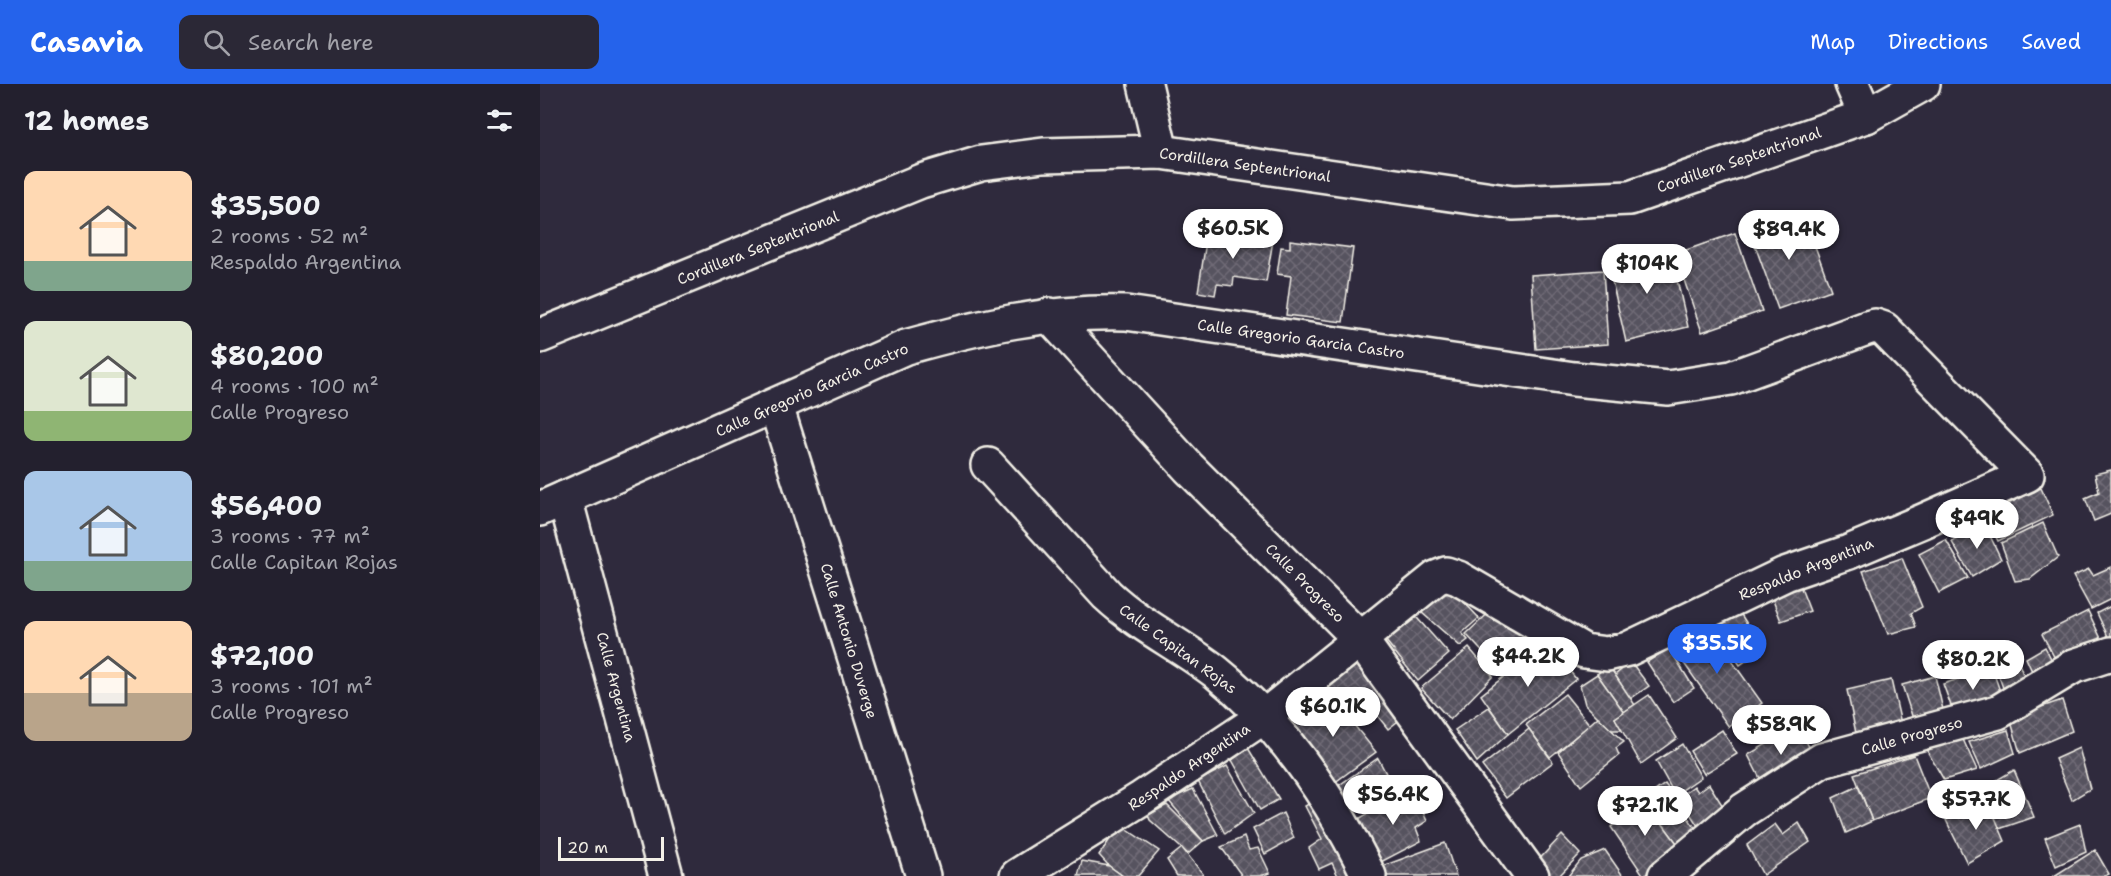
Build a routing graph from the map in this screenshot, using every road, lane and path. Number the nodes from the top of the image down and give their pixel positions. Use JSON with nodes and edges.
{"nodes":[{"id":1,"x":1145,"y":84,"type":"edge"},
{"id":2,"x":1852,"y":84,"type":"edge"},
{"id":3,"x":1923,"y":84,"type":"edge"},
{"id":4,"x":1866,"y":116,"type":"junction"},
{"id":5,"x":1161,"y":152,"type":"junction"},
{"id":6,"x":1049,"y":315,"type":"junction"},
{"id":7,"x":540,"y":336,"type":"edge"},
{"id":8,"x":776,"y":406,"type":"junction"},
{"id":9,"x":988,"y":465,"type":"dead end"},
{"id":10,"x":2027,"y":475,"type":"joint"},
{"id":11,"x":552,"y":503,"type":"edge"},
{"id":12,"x":1360,"y":639,"type":"junction"},
{"id":13,"x":2111,"y":654,"type":"edge"},
{"id":14,"x":1265,"y":716,"type":"junction"},
{"id":15,"x":666,"y":876,"type":"edge"},
{"id":16,"x":923,"y":876,"type":"edge"},
{"id":17,"x":1017,"y":876,"type":"edge"},
{"id":18,"x":1369,"y":876,"type":"edge"},
{"id":19,"x":1532,"y":876,"type":"edge"},
{"id":20,"x":1665,"y":876,"type":"edge"}],
"edges":[{"from":1,"to":5,"type":"street"},
{"from":2,"to":4,"type":"street"},
{"from":3,"to":4,"type":"street","name":"Cordillera Septentrional"},
{"from":4,"to":5,"type":"street","name":"Cordillera Septentrional"},
{"from":5,"to":7,"type":"street","name":"Cordillera Septentrional"},
{"from":6,"to":8,"type":"street","name":"Calle Gregorio Garcia Castro"},
{"from":6,"to":10,"type":"street","name":"Calle Gregorio Garcia Castro"},
{"from":6,"to":12,"type":"street","name":"Calle Progreso"},
{"from":8,"to":11,"type":"street","name":"Calle Gregorio Garcia Castro"},
{"from":8,"to":16,"type":"street","name":"Calle Antonio Duverge"},
{"from":9,"to":14,"type":"street","name":"Calle Capitan Rojas"},
{"from":10,"to":12,"type":"street","name":"Respaldo Argentina"},
{"from":11,"to":15,"type":"street","name":"Calle Argentina"},
{"from":12,"to":14,"type":"street","name":"Respaldo Argentina"},
{"from":12,"to":19,"type":"street","name":"Calle Progreso"},
{"from":13,"to":20,"type":"street","name":"Calle Progreso"},
{"from":14,"to":17,"type":"street","name":"Respaldo Argentina"},
{"from":14,"to":18,"type":"street","name":"Calle Capitan Rojas"}]}
